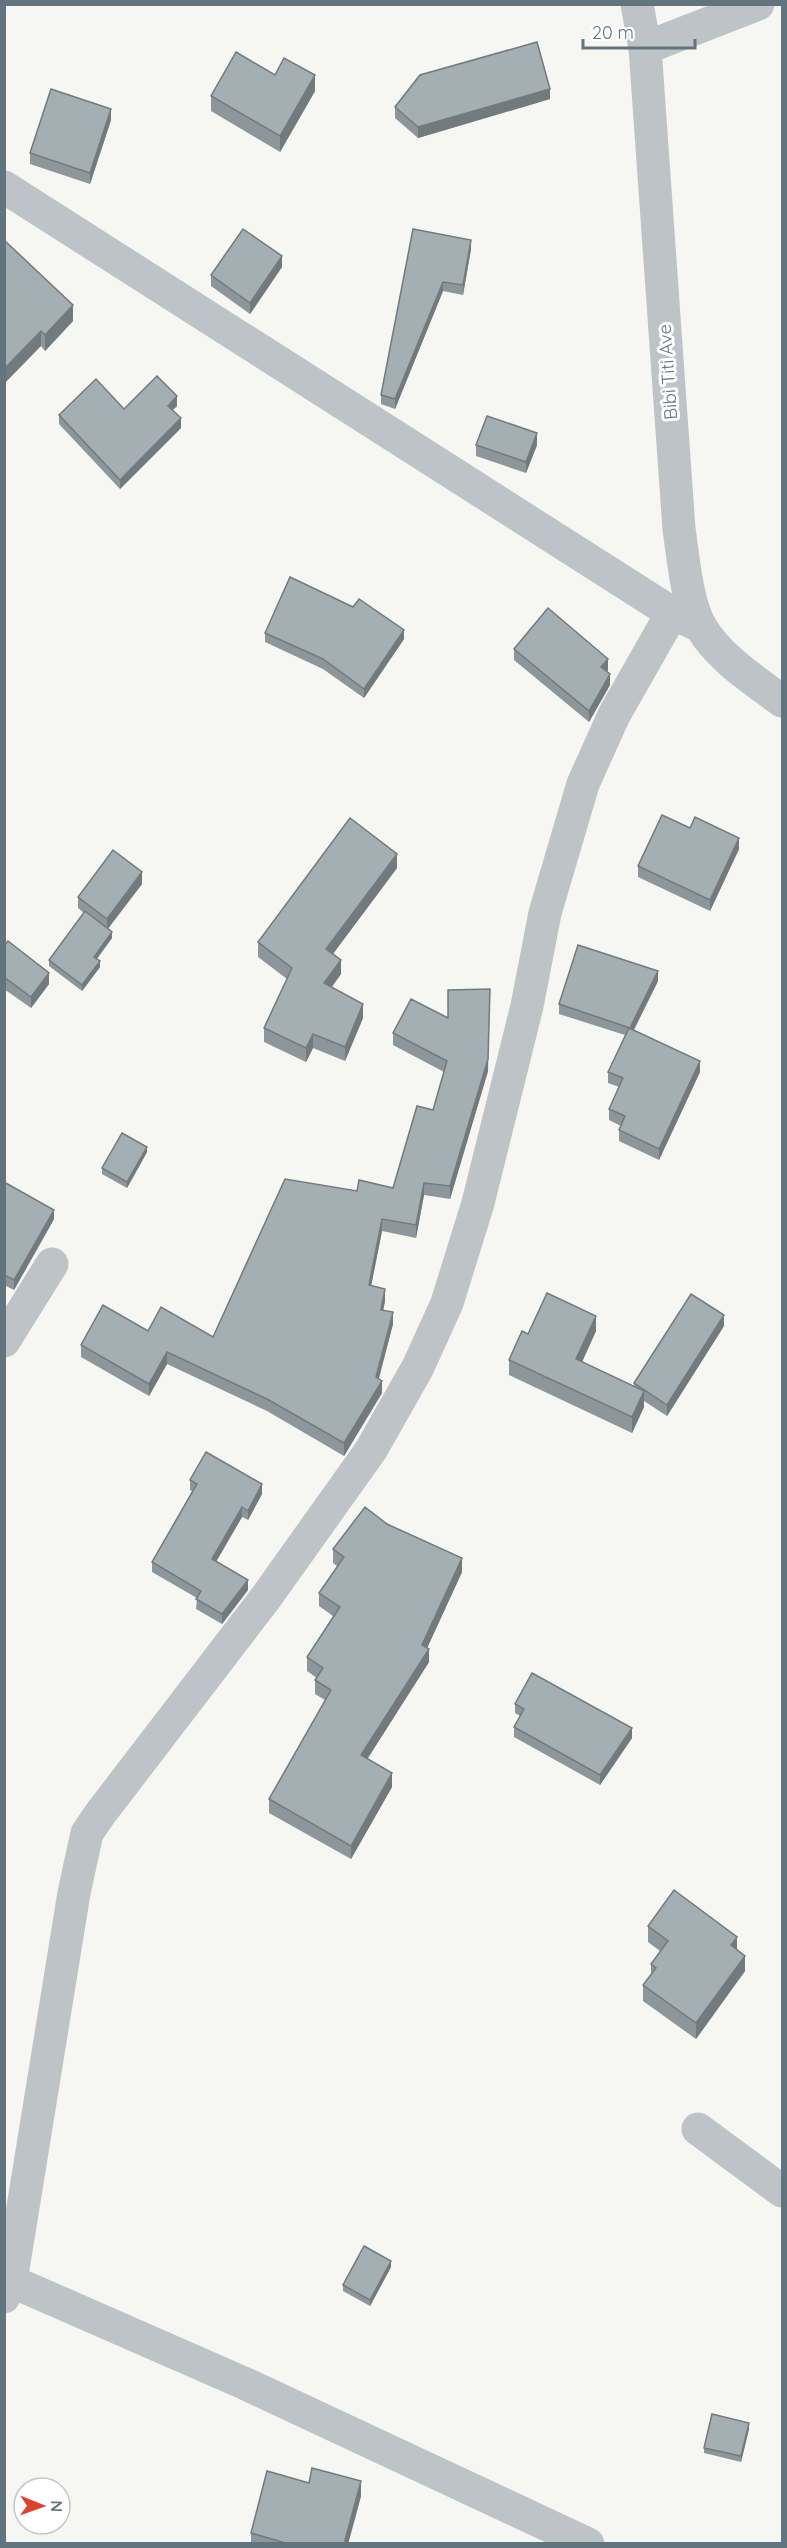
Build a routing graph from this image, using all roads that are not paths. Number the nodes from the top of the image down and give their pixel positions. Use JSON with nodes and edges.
{"nodes":[{"id":1,"x":637,"y":4,"type":"edge"},
{"id":2,"x":758,"y":4,"type":"edge"},
{"id":3,"x":645,"y":48,"type":"junction"},
{"id":4,"x":4,"y":187,"type":"edge"},
{"id":5,"x":686,"y":620,"type":"junction"},
{"id":6,"x":783,"y":701,"type":"edge"},
{"id":7,"x":52,"y":1264,"type":"dead end"},
{"id":8,"x":4,"y":1341,"type":"edge"},
{"id":9,"x":698,"y":2129,"type":"dead end"},
{"id":10,"x":783,"y":2191,"type":"edge"},
{"id":11,"x":7,"y":2285,"type":"edge"},
{"id":12,"x":588,"y":2544,"type":"edge"}],
"edges":[{"from":1,"to":3,"type":"street","name":"Bibi Titi Ave"},
{"from":2,"to":3,"type":"street"},
{"from":3,"to":5,"type":"street","name":"Bibi Titi Ave"},
{"from":4,"to":5,"type":"street"},
{"from":5,"to":6,"type":"street","name":"Bibi Titi Ave"},
{"from":5,"to":11,"type":"street"},
{"from":7,"to":8,"type":"street"},
{"from":9,"to":10,"type":"street"},
{"from":11,"to":12,"type":"street"}]}
